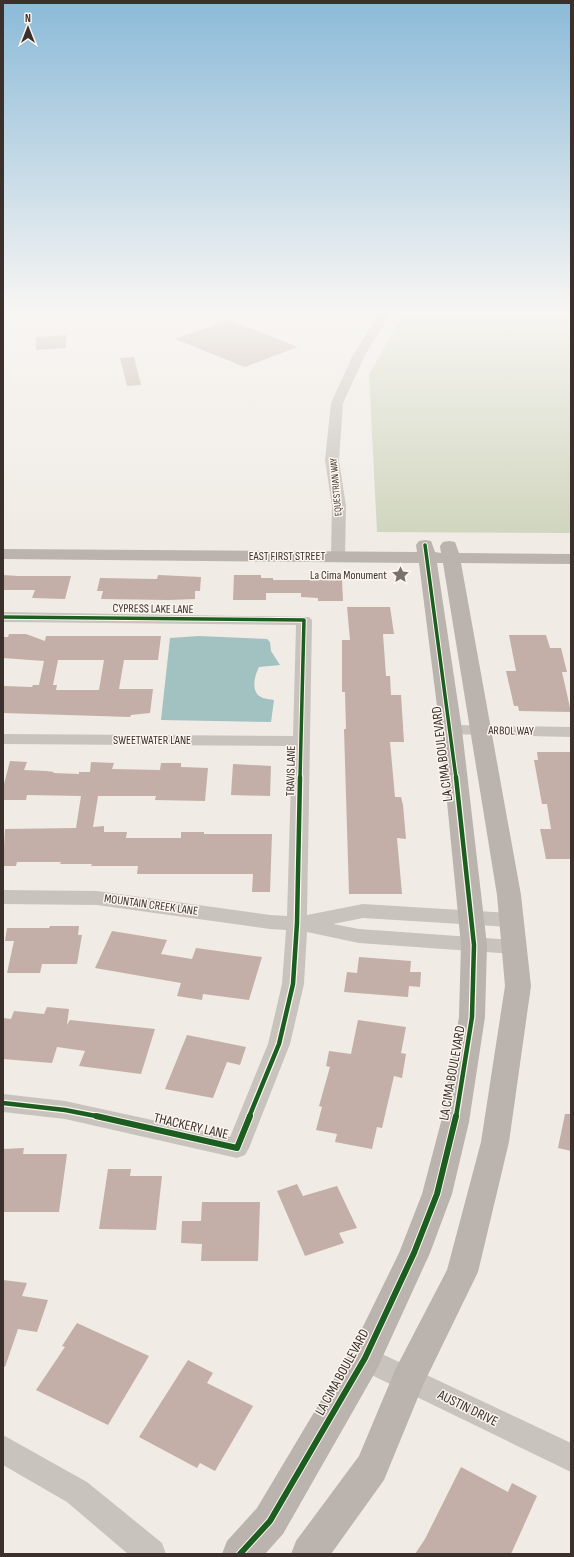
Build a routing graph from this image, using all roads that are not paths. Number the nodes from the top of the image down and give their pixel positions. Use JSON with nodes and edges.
{"nodes":[{"id":1,"x":346,"y":384,"type":"edge"},
{"id":2,"x":3,"y":542,"type":"edge"},
{"id":3,"x":571,"y":546,"type":"edge"},
{"id":4,"x":339,"y":550,"type":"junction"},
{"id":5,"x":438,"y":552,"type":"junction"},
{"id":6,"x":3,"y":554,"type":"edge"},
{"id":7,"x":571,"y":559,"type":"edge"},
{"id":8,"x":3,"y":617,"type":"edge"},
{"id":9,"x":304,"y":620,"type":"joint"},
{"id":10,"x":451,"y":730,"type":"junction"},
{"id":11,"x":479,"y":730,"type":"junction"},
{"id":12,"x":571,"y":732,"type":"edge"},
{"id":13,"x":3,"y":739,"type":"edge"},
{"id":14,"x":301,"y":741,"type":"junction"},
{"id":15,"x":3,"y":897,"type":"edge"},
{"id":16,"x":471,"y":918,"type":"junction"},
{"id":17,"x":511,"y":920,"type":"junction"},
{"id":18,"x":298,"y":923,"type":"junction"},
{"id":19,"x":474,"y":945,"type":"junction"},
{"id":20,"x":514,"y":947,"type":"junction"},
{"id":21,"x":3,"y":1103,"type":"edge"},
{"id":22,"x":365,"y":1358,"type":"junction"},
{"id":23,"x":408,"y":1379,"type":"junction"},
{"id":24,"x":3,"y":1449,"type":"edge"},
{"id":25,"x":571,"y":1458,"type":"edge"},
{"id":26,"x":152,"y":1554,"type":"edge"},
{"id":27,"x":240,"y":1554,"type":"edge"},
{"id":28,"x":309,"y":1554,"type":"edge"}],
"edges":[{"from":1,"to":4,"type":"street","name":"EQUESTRIAN WAY"},
{"from":2,"to":4,"type":"street","name":"EAST FIRST STREET"},
{"from":3,"to":5,"type":"street","name":"EAST FIRST STREET"},
{"from":4,"to":5,"type":"street","name":"EAST FIRST STREET"},
{"from":4,"to":6,"type":"street","name":"EAST FIRST STREET"},
{"from":5,"to":7,"type":"street","name":"EAST FIRST STREET"},
{"from":5,"to":10,"type":"street","name":"LA CIMA BOULEVARD"},
{"from":5,"to":11,"type":"street"},
{"from":8,"to":9,"type":"street","name":"CYPRESS LAKE LANE"},
{"from":9,"to":14,"type":"street","name":"TRAVIS LANE"},
{"from":10,"to":11,"type":"street","name":"ARBOL WAY"},
{"from":10,"to":16,"type":"street","name":"LA CIMA BOULEVARD"},
{"from":11,"to":12,"type":"street","name":"ARBOL WAY"},
{"from":11,"to":17,"type":"street"},
{"from":13,"to":14,"type":"street","name":"SWEETWATER LANE"},
{"from":14,"to":18,"type":"street","name":"TRAVIS LANE"},
{"from":15,"to":18,"type":"street","name":"MOUNTAIN CREEK LANE"},
{"from":16,"to":17,"type":"street","name":"MOUNTAIN CREEK LANE"},
{"from":16,"to":18,"type":"street","name":"MOUNTAIN CREEK LANE"},
{"from":16,"to":19,"type":"street","name":"LA CIMA BOULEVARD"},
{"from":17,"to":20,"type":"street"},
{"from":18,"to":19,"type":"street","name":"MOUNTAIN CREEK LANE"},
{"from":18,"to":21,"type":"street","name":"THACKERY LANE"},
{"from":19,"to":20,"type":"street","name":"MOUNTAIN CREEK LANE"},
{"from":19,"to":22,"type":"street","name":"LA CIMA BOULEVARD"},
{"from":20,"to":23,"type":"street"},
{"from":22,"to":23,"type":"street","name":"AUSTIN DRIVE"},
{"from":22,"to":27,"type":"street","name":"LA CIMA BOULEVARD"},
{"from":23,"to":25,"type":"street","name":"AUSTIN DRIVE"},
{"from":23,"to":28,"type":"street"},
{"from":24,"to":26,"type":"street"}]}
